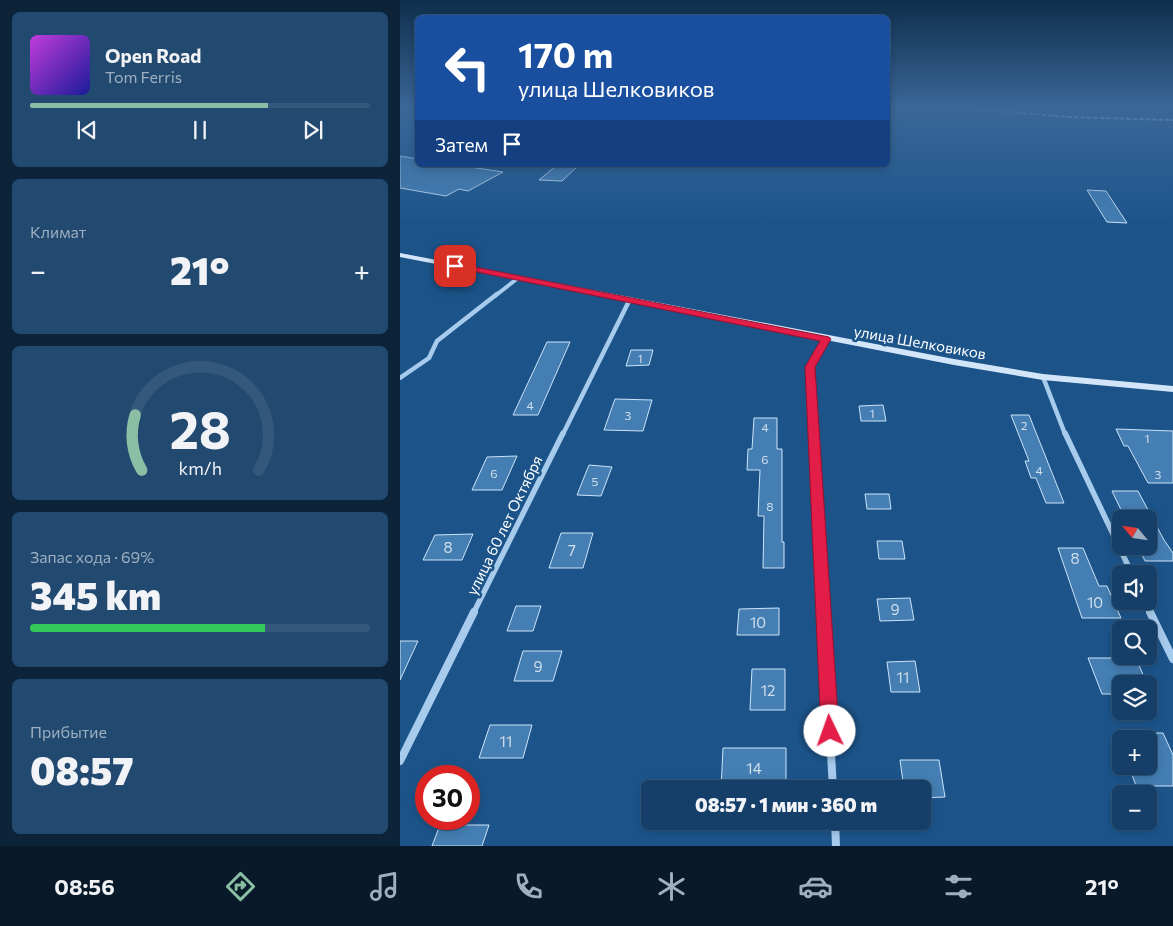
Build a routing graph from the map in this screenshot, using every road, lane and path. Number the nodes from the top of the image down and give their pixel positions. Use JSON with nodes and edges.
{"nodes":[{"id":1,"x":400,"y":255,"type":"edge"},
{"id":2,"x":518,"y":278,"type":"junction"},
{"id":3,"x":630,"y":299,"type":"junction"},
{"id":4,"x":826,"y":339,"type":"junction"},
{"id":5,"x":1043,"y":377,"type":"junction"},
{"id":6,"x":400,"y":378,"type":"edge"},
{"id":7,"x":1173,"y":389,"type":"edge"},
{"id":8,"x":1128,"y":565,"type":"edge"},
{"id":9,"x":1149,"y":610,"type":"edge"},
{"id":10,"x":1173,"y":659,"type":"edge"},
{"id":11,"x":400,"y":761,"type":"edge"},
{"id":12,"x":833,"y":780,"type":"edge"},
{"id":13,"x":835,"y":830,"type":"edge"},
{"id":14,"x":836,"y":846,"type":"edge"}],
"edges":[{"from":1,"to":2,"type":"street","name":"улица Шелковиков"},
{"from":2,"to":3,"type":"street","name":"улица Шелковиков"},
{"from":2,"to":6,"type":"street"},
{"from":3,"to":4,"type":"street","name":"улица Шелковиков"},
{"from":3,"to":11,"type":"street","name":"улица 60 лет Октября"},
{"from":4,"to":5,"type":"street","name":"улица Шелковиков"},
{"from":4,"to":12,"type":"street"},
{"from":5,"to":7,"type":"street","name":"улица Шелковиков"},
{"from":5,"to":8,"type":"street"},
{"from":9,"to":10,"type":"street"},
{"from":13,"to":14,"type":"street"}]}
